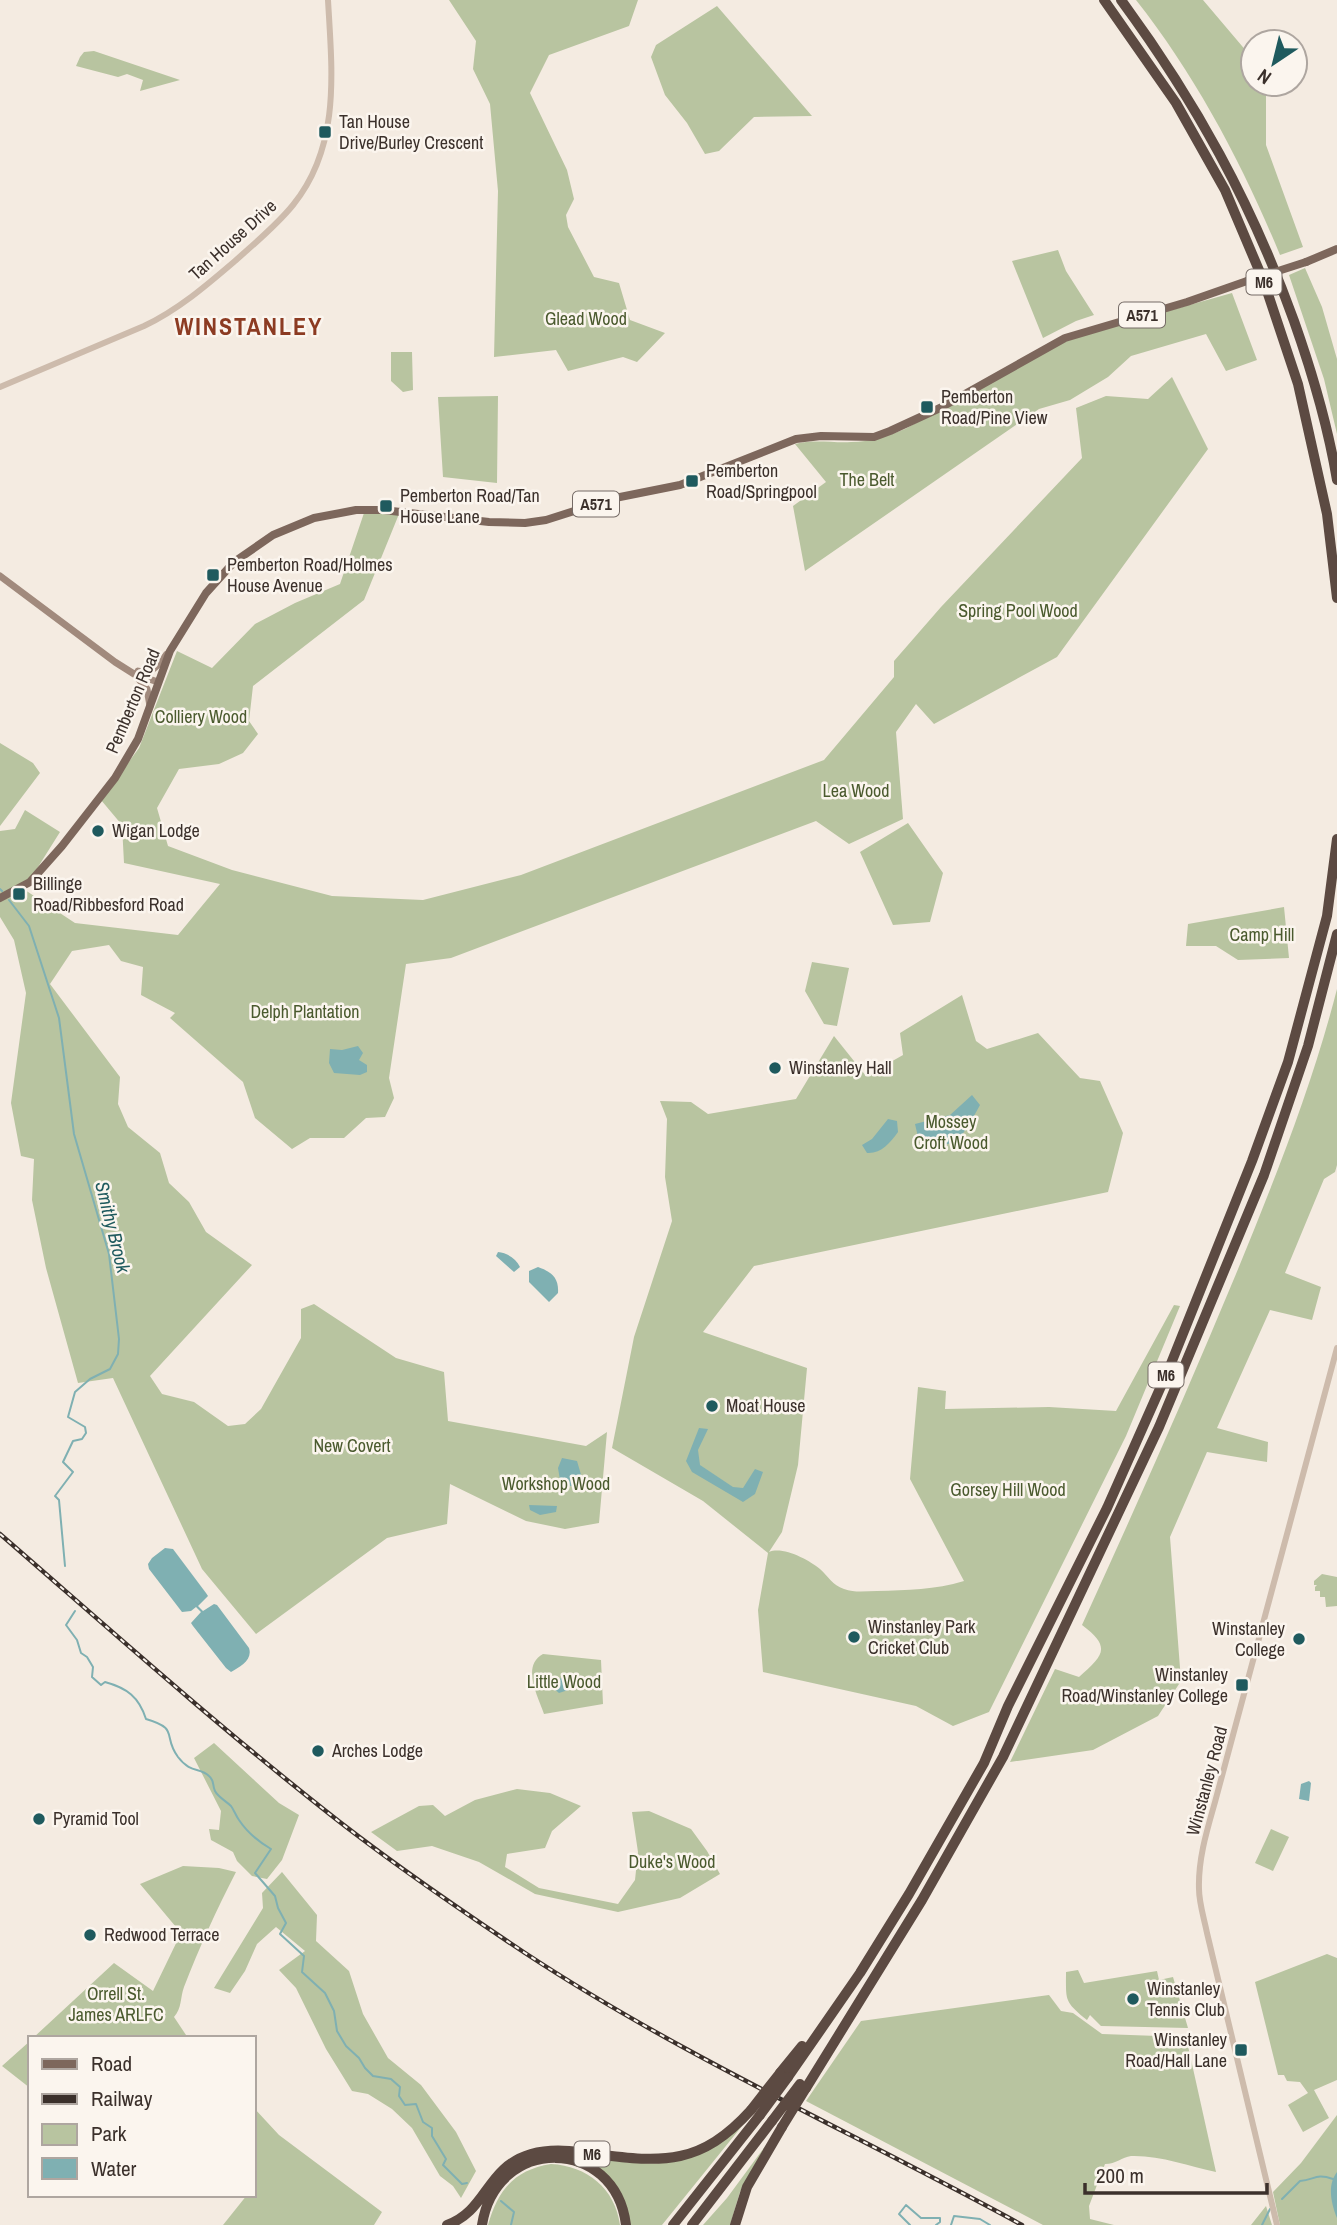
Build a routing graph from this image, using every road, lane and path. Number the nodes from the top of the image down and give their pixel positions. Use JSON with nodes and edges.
{"nodes":[{"id":1,"x":328,"y":0,"type":"edge"},
{"id":2,"x":1104,"y":0,"type":"edge"},
{"id":3,"x":1121,"y":0,"type":"edge"},
{"id":4,"x":1337,"y":250,"type":"edge"},
{"id":5,"x":0,"y":387,"type":"edge"},
{"id":6,"x":1337,"y":480,"type":"edge"},
{"id":7,"x":0,"y":576,"type":"edge"},
{"id":8,"x":1337,"y":597,"type":"edge"},
{"id":9,"x":170,"y":651,"type":"junction"},
{"id":10,"x":115,"y":662,"type":"junction"},
{"id":11,"x":134,"y":674,"type":"junction"},
{"id":12,"x":158,"y":682,"type":"junction"},
{"id":13,"x":150,"y":706,"type":"junction"},
{"id":14,"x":1337,"y":839,"type":"edge"},
{"id":15,"x":0,"y":898,"type":"edge"},
{"id":16,"x":1337,"y":934,"type":"edge"},
{"id":17,"x":1337,"y":1348,"type":"edge"},
{"id":18,"x":803,"y":2086,"type":"junction"},
{"id":19,"x":755,"y":2112,"type":"junction"},
{"id":20,"x":447,"y":2225,"type":"edge"},
{"id":21,"x":482,"y":2225,"type":"edge"},
{"id":22,"x":626,"y":2225,"type":"edge"},
{"id":23,"x":673,"y":2225,"type":"edge"},
{"id":24,"x":692,"y":2225,"type":"edge"},
{"id":25,"x":735,"y":2225,"type":"edge"},
{"id":26,"x":1277,"y":2225,"type":"edge"}],
"edges":[{"from":1,"to":5,"type":"street","name":"Tan House Drive"},
{"from":2,"to":8,"type":"highway","number":"M6"},
{"from":3,"to":6,"type":"highway","number":"M6"},
{"from":4,"to":9,"type":"main road","name":"Pemberton Road","number":"A571","bridge":true},
{"from":7,"to":10,"type":"main road"},
{"from":9,"to":10,"type":"main road"},
{"from":9,"to":12,"type":"main road","name":"Pemberton Road","number":"A571"},
{"from":10,"to":11,"type":"main road"},
{"from":11,"to":12,"type":"main road"},
{"from":11,"to":13,"type":"main road"},
{"from":12,"to":13,"type":"main road","name":"Pemberton Road","number":"A571"},
{"from":13,"to":15,"type":"main road","name":"Pemberton Road","number":"A571"},
{"from":14,"to":19,"type":"highway","number":"M6","bridge":true},
{"from":16,"to":18,"type":"highway","number":"M6"},
{"from":17,"to":26,"type":"street","name":"Winstanley Road"},
{"from":18,"to":24,"type":"highway","number":"M6","bridge":true},
{"from":18,"to":25,"type":"highway","number":"M6","bridge":true},
{"from":19,"to":20,"type":"highway","number":"M6"},
{"from":19,"to":23,"type":"highway","number":"M6"},
{"from":21,"to":22,"type":"highway","number":"M6"}]}
